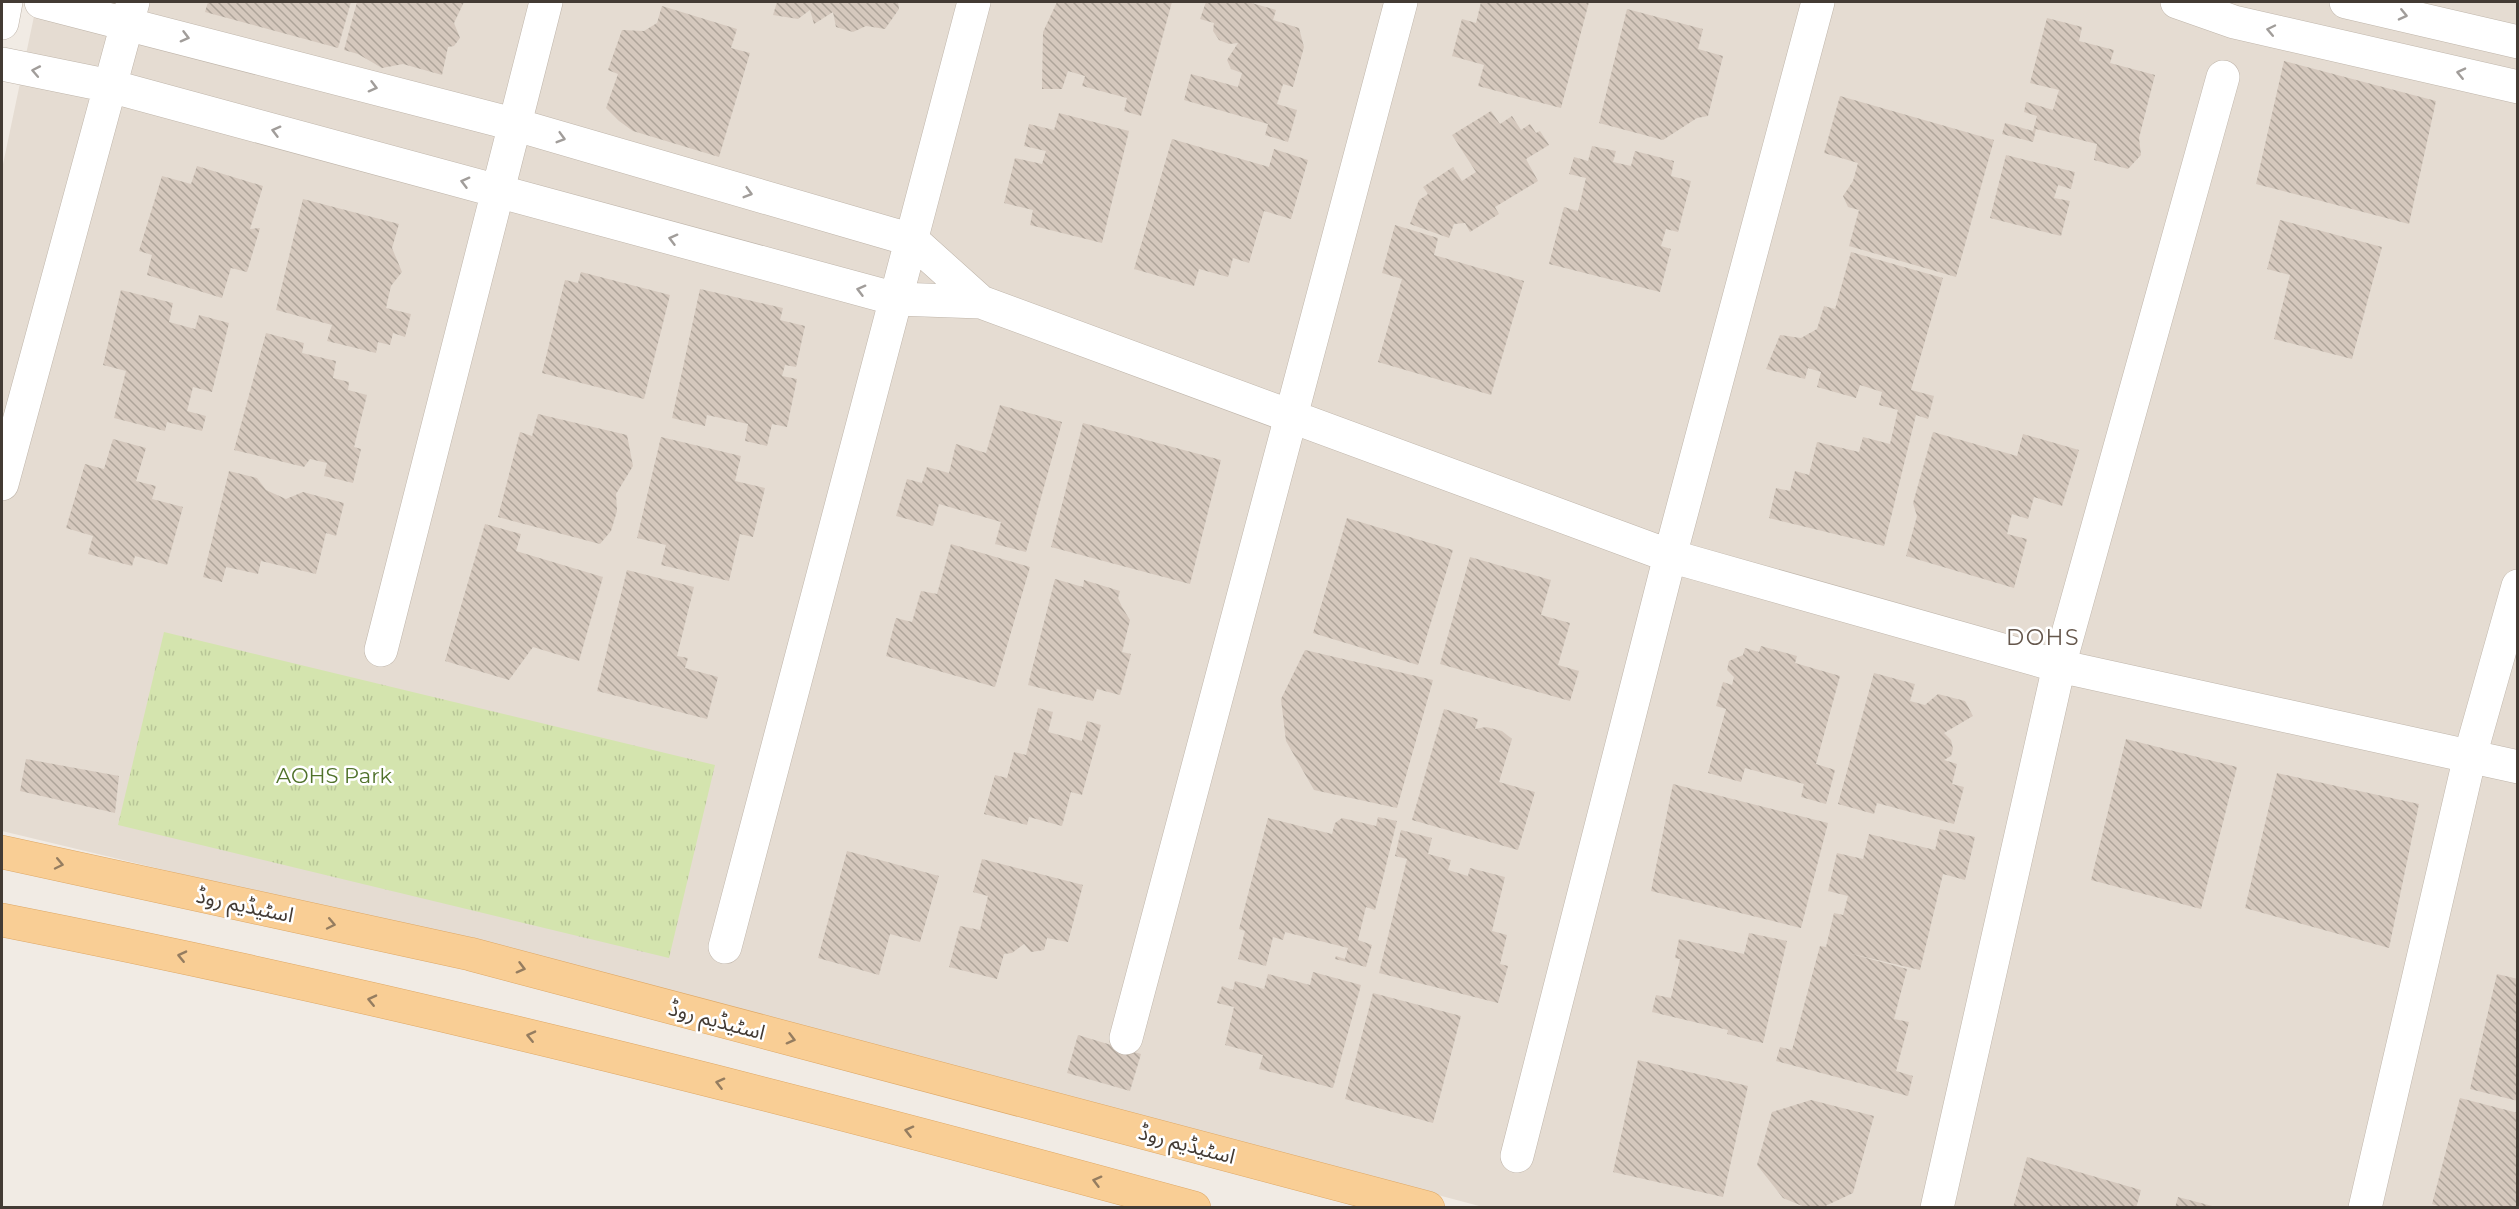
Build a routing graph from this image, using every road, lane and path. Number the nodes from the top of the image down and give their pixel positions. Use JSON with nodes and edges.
{"nodes":[{"id":1,"x":6,"y":2,"type":"edge"},
{"id":2,"x":41,"y":2,"type":"edge"},
{"id":3,"x":546,"y":2,"type":"edge"},
{"id":4,"x":974,"y":2,"type":"edge"},
{"id":5,"x":1401,"y":2,"type":"edge"},
{"id":6,"x":1818,"y":2,"type":"edge"},
{"id":7,"x":2176,"y":2,"type":"edge"},
{"id":8,"x":2346,"y":2,"type":"edge"},
{"id":9,"x":130,"y":12,"type":"edge"},
{"id":10,"x":2,"y":23,"type":"edge"},
{"id":11,"x":2517,"y":42,"type":"edge"},
{"id":12,"x":2,"y":64,"type":"edge"},
{"id":13,"x":2223,"y":77,"type":"dead end"},
{"id":14,"x":110,"y":86,"type":"junction"},
{"id":15,"x":2517,"y":87,"type":"edge"},
{"id":16,"x":513,"y":124,"type":"junction"},
{"id":17,"x":496,"y":190,"type":"junction"},
{"id":18,"x":912,"y":240,"type":"junction"},
{"id":19,"x":896,"y":299,"type":"junction"},
{"id":20,"x":981,"y":302,"type":"junction"},
{"id":21,"x":1292,"y":418,"type":"junction"},
{"id":22,"x":2,"y":484,"type":"edge"},
{"id":23,"x":1670,"y":556,"type":"junction"},
{"id":24,"x":2517,"y":585,"type":"edge"},
{"id":25,"x":381,"y":650,"type":"dead end"},
{"id":26,"x":2059,"y":666,"type":"junction"},
{"id":27,"x":2470,"y":756,"type":"junction"},
{"id":28,"x":2517,"y":767,"type":"edge"},
{"id":29,"x":2,"y":852,"type":"edge"},
{"id":30,"x":2,"y":920,"type":"edge"},
{"id":31,"x":725,"y":947,"type":"dead end"},
{"id":32,"x":1126,"y":1038,"type":"dead end"},
{"id":33,"x":1517,"y":1156,"type":"dead end"},
{"id":34,"x":1146,"y":1201,"type":"edge"},
{"id":35,"x":1194,"y":1208,"type":"edge"},
{"id":36,"x":1428,"y":1208,"type":"edge"},
{"id":37,"x":1937,"y":1208,"type":"edge"},
{"id":38,"x":2365,"y":1208,"type":"edge"}],
"edges":[{"from":1,"to":10,"type":"street"},
{"from":2,"to":9,"type":"street"},
{"from":3,"to":16,"type":"street"},
{"from":4,"to":18,"type":"street"},
{"from":5,"to":21,"type":"street"},
{"from":6,"to":23,"type":"street"},
{"from":15,"to":7,"type":"street","one_way":true},
{"from":8,"to":11,"type":"street","one_way":true},
{"from":9,"to":14,"type":"street"},
{"from":9,"to":16,"type":"street","one_way":true},
{"from":14,"to":12,"type":"street","one_way":true},
{"from":13,"to":26,"type":"street"},
{"from":17,"to":14,"type":"street","one_way":true},
{"from":14,"to":22,"type":"street"},
{"from":16,"to":17,"type":"street"},
{"from":16,"to":18,"type":"street","one_way":true},
{"from":19,"to":17,"type":"street","one_way":true},
{"from":17,"to":25,"type":"street"},
{"from":18,"to":19,"type":"street"},
{"from":18,"to":20,"type":"street"},
{"from":19,"to":20,"type":"street"},
{"from":19,"to":31,"type":"street"},
{"from":20,"to":21,"type":"street"},
{"from":21,"to":23,"type":"street"},
{"from":21,"to":32,"type":"street"},
{"from":23,"to":26,"type":"street"},
{"from":23,"to":33,"type":"street"},
{"from":24,"to":27,"type":"street"},
{"from":26,"to":27,"type":"street"},
{"from":26,"to":37,"type":"street"},
{"from":27,"to":28,"type":"street"},
{"from":27,"to":38,"type":"street"},
{"from":29,"to":36,"type":"main road","name":"اسٹیڈیم روڈ","one_way":true},
{"from":34,"to":30,"type":"main road","one_way":true},
{"from":34,"to":35,"type":"main road"}]}
